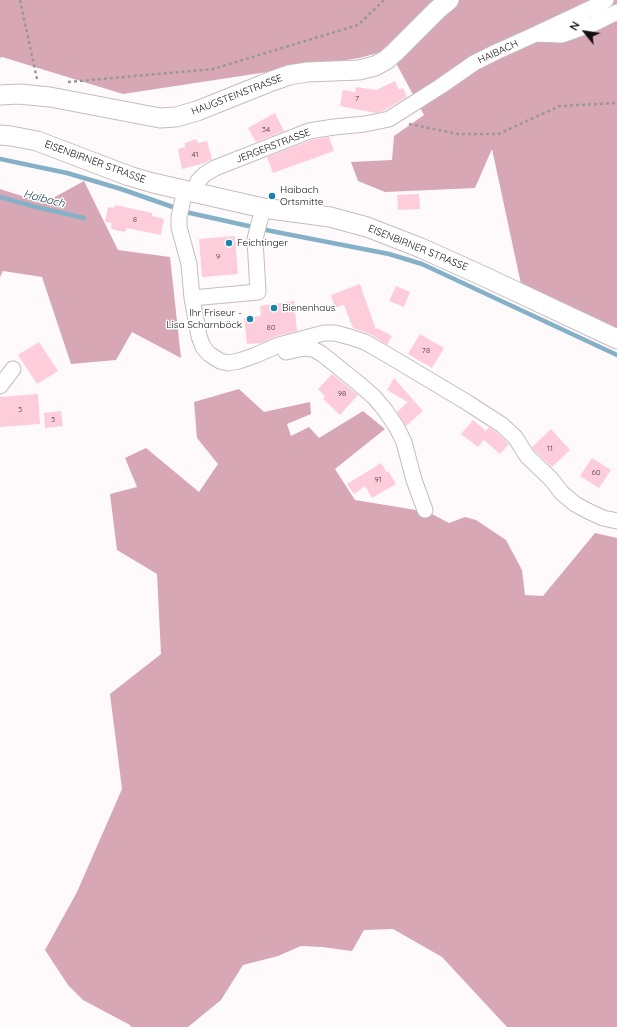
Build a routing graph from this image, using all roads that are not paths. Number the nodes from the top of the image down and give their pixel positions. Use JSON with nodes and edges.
{"nodes":[{"id":1,"x":449,"y":0,"type":"edge"},
{"id":2,"x":606,"y":0,"type":"edge"},
{"id":3,"x":617,"y":12,"type":"edge"},
{"id":4,"x":536,"y":34,"type":"junction"},
{"id":5,"x":0,"y":95,"type":"edge"},
{"id":6,"x":389,"y":119,"type":"joint"},
{"id":7,"x":0,"y":135,"type":"edge"},
{"id":8,"x":187,"y":194,"type":"junction"},
{"id":9,"x":261,"y":216,"type":"junction"},
{"id":10,"x":192,"y":298,"type":"junction"},
{"id":11,"x":617,"y":340,"type":"edge"},
{"id":12,"x":256,"y":355,"type":"junction"},
{"id":13,"x":13,"y":369,"type":"dead end"},
{"id":14,"x":0,"y":386,"type":"edge"},
{"id":15,"x":425,"y":510,"type":"dead end"},
{"id":16,"x":617,"y":521,"type":"edge"}],
"edges":[{"from":1,"to":5,"type":"main road","name":"HAUGSTEINSTRASSE"},
{"from":2,"to":4,"type":"street"},
{"from":3,"to":4,"type":"street","name":"HAIBACH"},
{"from":4,"to":6,"type":"street","name":"HAIBACH"},
{"from":6,"to":8,"type":"street","name":"JERGERSTRASSE"},
{"from":7,"to":8,"type":"main road","name":"EISENBIRNER STRASSE"},
{"from":8,"to":9,"type":"main road","name":"EISENBIRNER STRASSE"},
{"from":8,"to":10,"type":"street","name":"JERGERSTRASSE"},
{"from":9,"to":10,"type":"street"},
{"from":9,"to":11,"type":"main road","name":"EISENBIRNER STRASSE"},
{"from":10,"to":12,"type":"street"},
{"from":12,"to":15,"type":"street"},
{"from":12,"to":16,"type":"street"},
{"from":13,"to":14,"type":"street"}]}
